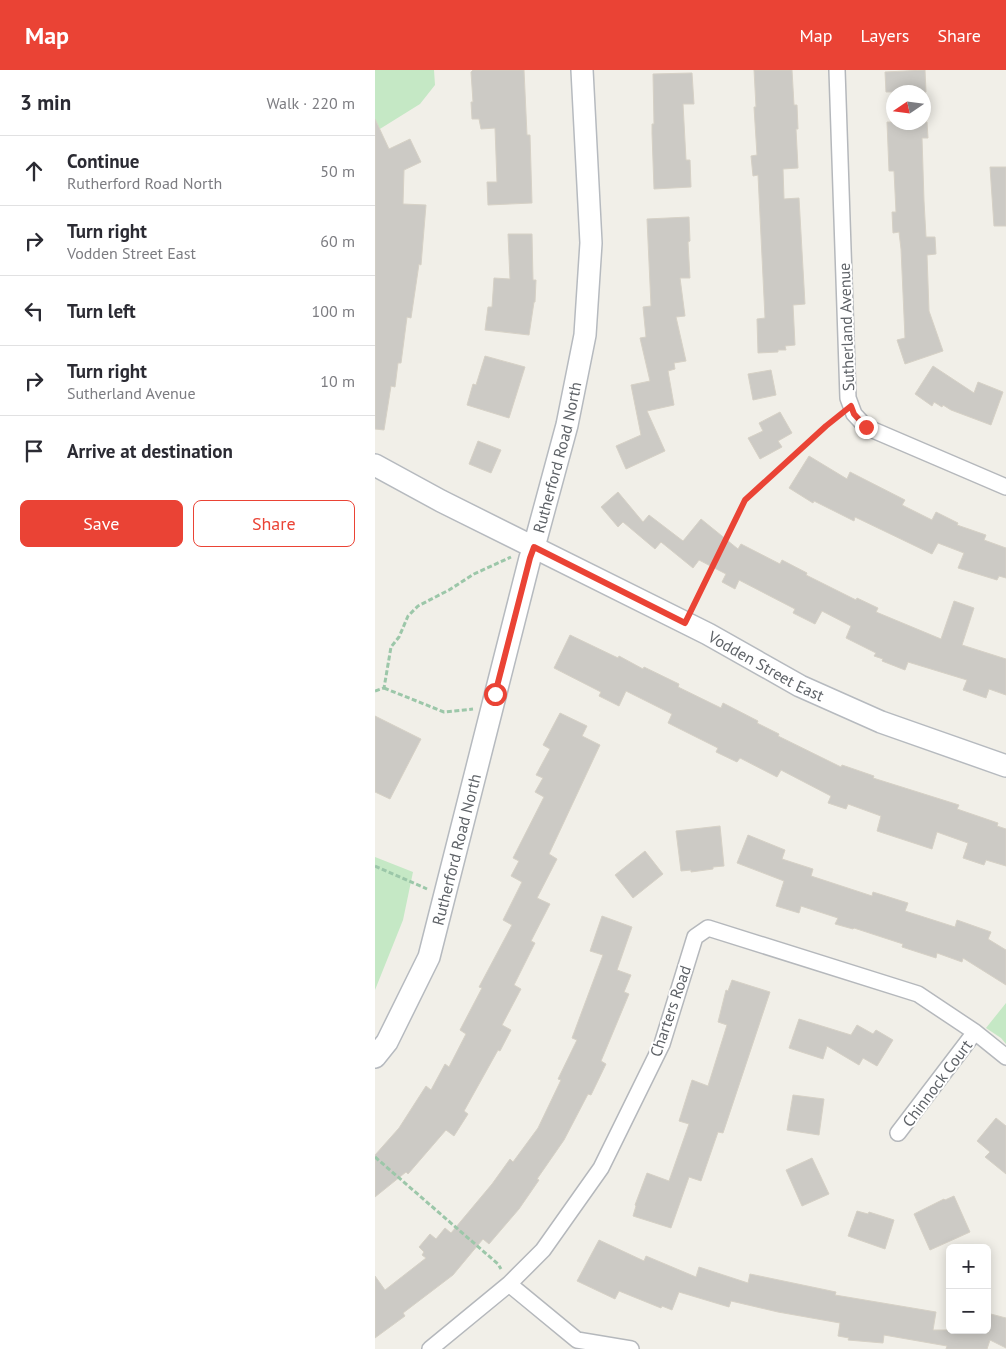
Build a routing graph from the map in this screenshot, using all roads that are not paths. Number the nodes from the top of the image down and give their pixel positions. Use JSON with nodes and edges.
{"nodes":[{"id":1,"x":582,"y":70,"type":"edge"},
{"id":2,"x":837,"y":70,"type":"edge"},
{"id":3,"x":375,"y":465,"type":"edge"},
{"id":4,"x":1006,"y":486,"type":"edge"},
{"id":5,"x":534,"y":547,"type":"junction"},
{"id":6,"x":1006,"y":766,"type":"edge"},
{"id":7,"x":975,"y":1032,"type":"junction"},
{"id":8,"x":375,"y":1057,"type":"edge"},
{"id":9,"x":1006,"y":1057,"type":"edge"},
{"id":10,"x":898,"y":1133,"type":"dead end"},
{"id":11,"x":509,"y":1284,"type":"junction"},
{"id":12,"x":430,"y":1349,"type":"edge"},
{"id":13,"x":631,"y":1349,"type":"edge"}],
"edges":[{"from":1,"to":5,"type":"street","name":"Rutherford Road North"},
{"from":2,"to":4,"type":"street","name":"Sutherland Avenue"},
{"from":3,"to":5,"type":"street","name":"Vodden Street East"},
{"from":5,"to":6,"type":"street","name":"Vodden Street East"},
{"from":5,"to":8,"type":"street","name":"Rutherford Road North"},
{"from":7,"to":9,"type":"street","name":"Charters Road"},
{"from":7,"to":10,"type":"street","name":"Chinnock Court"},
{"from":7,"to":11,"type":"street","name":"Charters Road"},
{"from":11,"to":12,"type":"street","name":"Charters Road"},
{"from":11,"to":13,"type":"street"}]}
